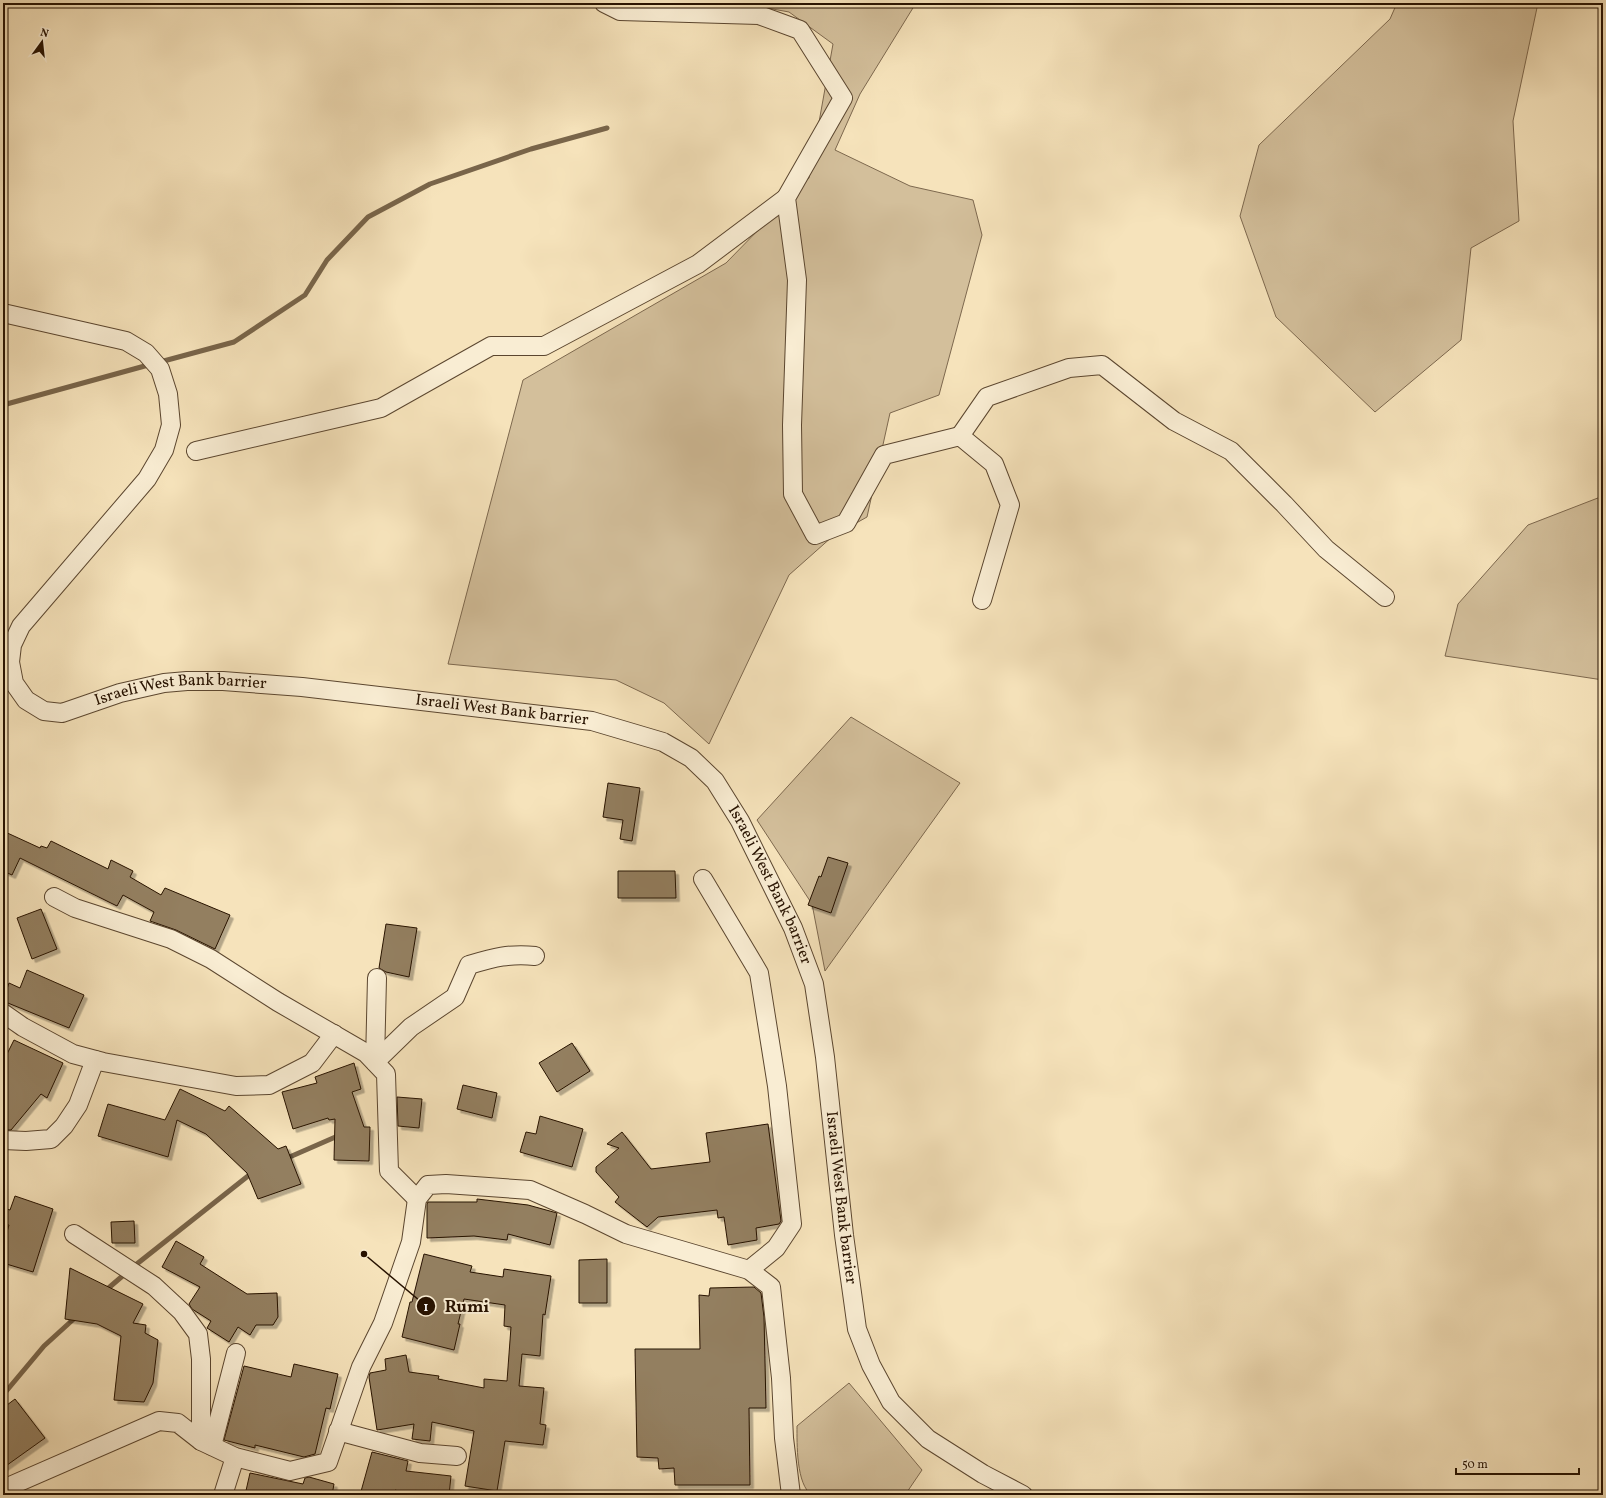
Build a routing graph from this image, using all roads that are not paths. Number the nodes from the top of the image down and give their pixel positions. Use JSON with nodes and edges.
{"nodes":[{"id":1,"x":604,"y":3,"type":"edge"},
{"id":2,"x":786,"y":198,"type":"junction"},
{"id":3,"x":3,"y":313,"type":"edge"},
{"id":4,"x":960,"y":436,"type":"junction"},
{"id":5,"x":196,"y":451,"type":"dead end"},
{"id":6,"x":1385,"y":597,"type":"dead end"},
{"id":7,"x":982,"y":600,"type":"dead end"},
{"id":8,"x":703,"y":879,"type":"dead end"},
{"id":9,"x":54,"y":897,"type":"dead end"},
{"id":10,"x":535,"y":956,"type":"dead end"},
{"id":11,"x":377,"y":978,"type":"dead end"},
{"id":12,"x":3,"y":1012,"type":"edge"},
{"id":13,"x":334,"y":1034,"type":"junction"},
{"id":14,"x":95,"y":1060,"type":"junction"},
{"id":15,"x":375,"y":1062,"type":"junction"},
{"id":16,"x":3,"y":1140,"type":"edge"},
{"id":17,"x":417,"y":1199,"type":"junction"},
{"id":18,"x":74,"y":1234,"type":"dead end"},
{"id":19,"x":749,"y":1270,"type":"junction"},
{"id":20,"x":236,"y":1353,"type":"dead end"},
{"id":21,"x":338,"y":1431,"type":"junction"},
{"id":22,"x":206,"y":1444,"type":"junction"},
{"id":23,"x":457,"y":1456,"type":"dead end"},
{"id":24,"x":235,"y":1457,"type":"junction"},
{"id":25,"x":3,"y":1489,"type":"edge"},
{"id":26,"x":223,"y":1495,"type":"edge"},
{"id":27,"x":791,"y":1495,"type":"edge"},
{"id":28,"x":1023,"y":1495,"type":"edge"}],
"edges":[{"from":1,"to":2,"type":"street"},
{"from":2,"to":4,"type":"street"},
{"from":2,"to":5,"type":"street"},
{"from":3,"to":28,"type":"street","name":"Israeli West Bank barrier"},
{"from":4,"to":6,"type":"street"},
{"from":4,"to":7,"type":"street"},
{"from":8,"to":19,"type":"street"},
{"from":9,"to":13,"type":"street"},
{"from":10,"to":15,"type":"street"},
{"from":11,"to":15,"type":"street"},
{"from":12,"to":14,"type":"street"},
{"from":13,"to":14,"type":"street"},
{"from":13,"to":15,"type":"street"},
{"from":14,"to":16,"type":"street"},
{"from":15,"to":17,"type":"street"},
{"from":17,"to":19,"type":"street"},
{"from":17,"to":21,"type":"street"},
{"from":18,"to":22,"type":"street"},
{"from":19,"to":27,"type":"street"},
{"from":20,"to":22,"type":"street"},
{"from":21,"to":23,"type":"street"},
{"from":21,"to":24,"type":"street"},
{"from":22,"to":24,"type":"street"},
{"from":22,"to":25,"type":"street"},
{"from":24,"to":26,"type":"street"}]}
